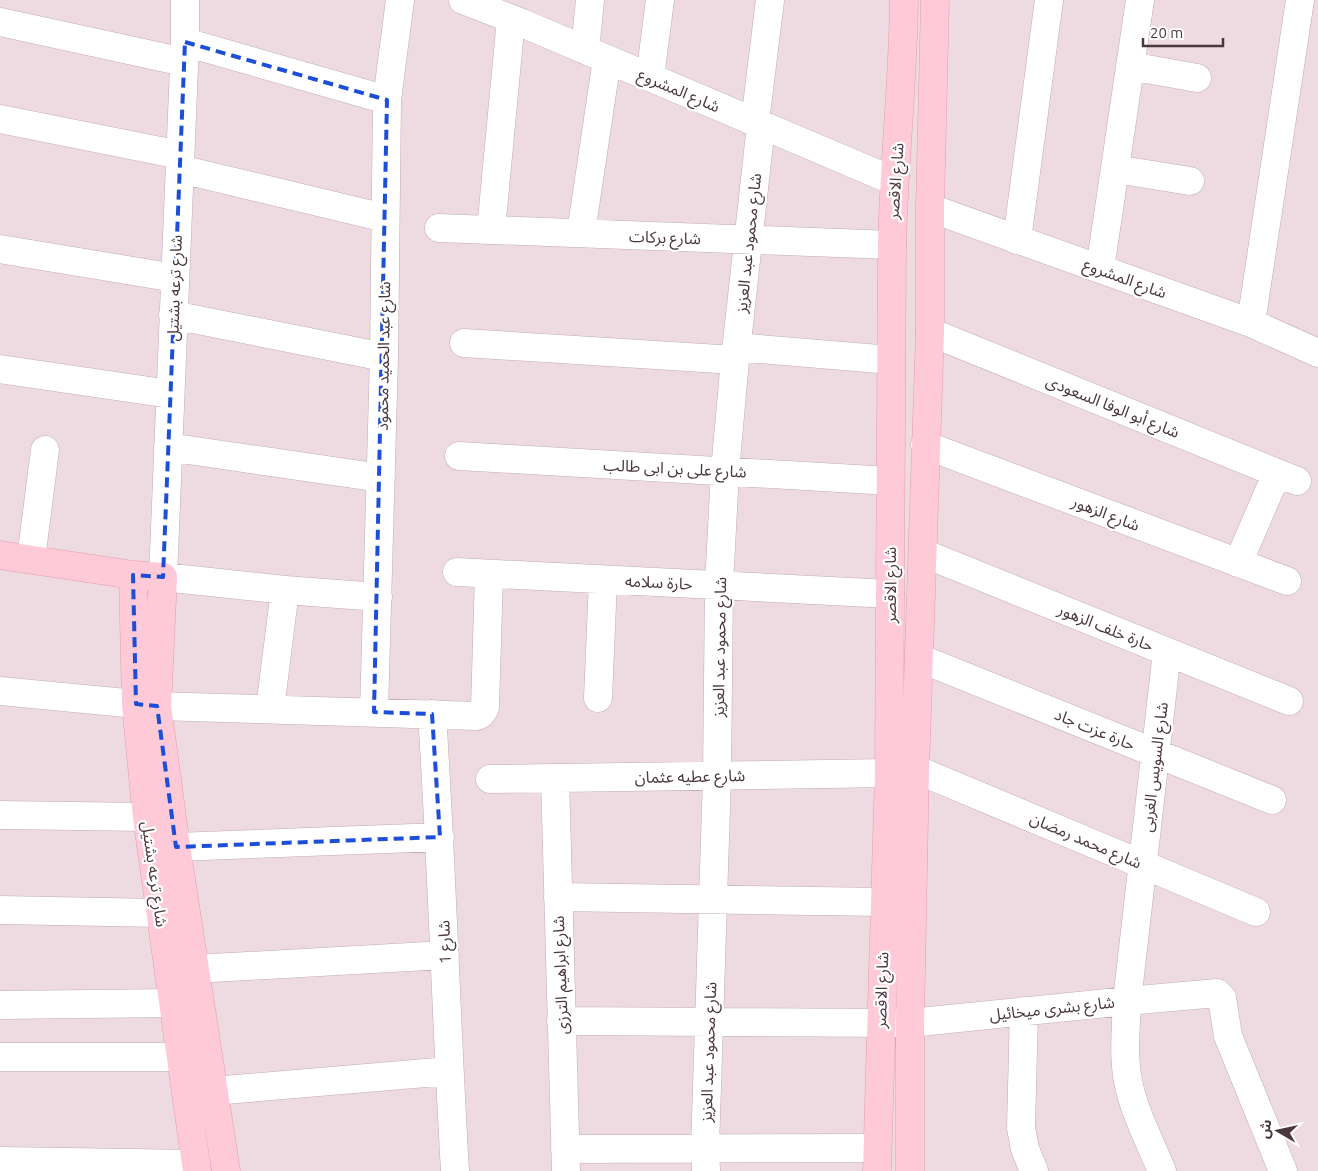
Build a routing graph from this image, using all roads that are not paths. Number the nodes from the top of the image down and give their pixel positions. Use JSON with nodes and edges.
{"nodes":[{"id":1,"x":185,"y":0,"type":"edge"},
{"id":2,"x":400,"y":0,"type":"edge"},
{"id":3,"x":463,"y":0,"type":"edge"},
{"id":4,"x":590,"y":0,"type":"edge"},
{"id":5,"x":660,"y":0,"type":"edge"},
{"id":6,"x":770,"y":0,"type":"edge"},
{"id":7,"x":904,"y":0,"type":"edge"},
{"id":8,"x":935,"y":0,"type":"edge"},
{"id":9,"x":1049,"y":0,"type":"edge"},
{"id":10,"x":1140,"y":0,"type":"edge"},
{"id":11,"x":1300,"y":0,"type":"edge"},
{"id":12,"x":520,"y":14,"type":"edge"},
{"id":13,"x":0,"y":22,"type":"edge"},
{"id":14,"x":185,"y":52,"type":"junction"},
{"id":15,"x":596,"y":54,"type":"junction"},
{"id":16,"x":1130,"y":66,"type":"junction"},
{"id":17,"x":650,"y":78,"type":"junction"},
{"id":18,"x":1197,"y":78,"type":"dead end"},
{"id":19,"x":387,"y":100,"type":"junction"},
{"id":20,"x":0,"y":119,"type":"edge"},
{"id":21,"x":758,"y":123,"type":"junction"},
{"id":22,"x":180,"y":162,"type":"junction"},
{"id":23,"x":1115,"y":168,"type":"junction"},
{"id":24,"x":894,"y":181,"type":"junction"},
{"id":25,"x":1190,"y":181,"type":"dead end"},
{"id":26,"x":930,"y":208,"type":"junction"},
{"id":27,"x":385,"y":218,"type":"junction"},
{"id":28,"x":439,"y":228,"type":"dead end"},
{"id":29,"x":491,"y":230,"type":"junction"},
{"id":30,"x":581,"y":234,"type":"junction"},
{"id":31,"x":748,"y":240,"type":"junction"},
{"id":32,"x":1017,"y":240,"type":"junction"},
{"id":33,"x":892,"y":246,"type":"junction"},
{"id":34,"x":0,"y":249,"type":"edge"},
{"id":35,"x":1100,"y":269,"type":"junction"},
{"id":36,"x":175,"y":278,"type":"junction"},
{"id":37,"x":173,"y":315,"type":"junction"},
{"id":38,"x":1251,"y":323,"type":"junction"},
{"id":39,"x":930,"y":332,"type":"junction"},
{"id":40,"x":464,"y":343,"type":"dead end"},
{"id":41,"x":1318,"y":353,"type":"edge"},
{"id":42,"x":736,"y":354,"type":"junction"},
{"id":43,"x":384,"y":356,"type":"junction"},
{"id":44,"x":891,"y":360,"type":"junction"},
{"id":45,"x":0,"y":369,"type":"edge"},
{"id":46,"x":170,"y":394,"type":"junction"},
{"id":47,"x":925,"y":445,"type":"junction"},
{"id":48,"x":168,"y":447,"type":"junction"},
{"id":49,"x":45,"y":450,"type":"dead end"},
{"id":50,"x":459,"y":456,"type":"dead end"},
{"id":51,"x":725,"y":471,"type":"junction"},
{"id":52,"x":381,"y":478,"type":"junction"},
{"id":53,"x":890,"y":481,"type":"junction"},
{"id":54,"x":923,"y":553,"type":"junction"},
{"id":55,"x":0,"y":555,"type":"edge"},
{"id":56,"x":31,"y":559,"type":"junction"},
{"id":57,"x":1238,"y":563,"type":"junction"},
{"id":58,"x":457,"y":572,"type":"dead end"},
{"id":59,"x":489,"y":574,"type":"junction"},
{"id":60,"x":133,"y":575,"type":"junction"},
{"id":61,"x":163,"y":577,"type":"junction"},
{"id":62,"x":603,"y":580,"type":"junction"},
{"id":63,"x":1287,"y":582,"type":"dead end"},
{"id":64,"x":719,"y":586,"type":"junction"},
{"id":65,"x":285,"y":590,"type":"junction"},
{"id":66,"x":890,"y":594,"type":"junction"},
{"id":67,"x":378,"y":597,"type":"junction"},
{"id":68,"x":1167,"y":652,"type":"junction"},
{"id":69,"x":918,"y":658,"type":"junction"},
{"id":70,"x":0,"y":691,"type":"edge"},
{"id":71,"x":598,"y":698,"type":"dead end"},
{"id":72,"x":1289,"y":701,"type":"dead end"},
{"id":73,"x":147,"y":705,"type":"junction"},
{"id":74,"x":270,"y":709,"type":"junction"},
{"id":75,"x":374,"y":712,"type":"junction"},
{"id":76,"x":432,"y":714,"type":"junction"},
{"id":77,"x":1156,"y":754,"type":"junction"},
{"id":78,"x":902,"y":771,"type":"junction"},
{"id":79,"x":717,"y":776,"type":"junction"},
{"id":80,"x":555,"y":778,"type":"junction"},
{"id":81,"x":490,"y":779,"type":"dead end"},
{"id":82,"x":1272,"y":800,"type":"dead end"},
{"id":83,"x":0,"y":815,"type":"edge"},
{"id":84,"x":148,"y":817,"type":"junction"},
{"id":85,"x":440,"y":837,"type":"junction"},
{"id":86,"x":176,"y":847,"type":"junction"},
{"id":87,"x":1142,"y":864,"type":"junction"},
{"id":88,"x":558,"y":897,"type":"junction"},
{"id":89,"x":713,"y":899,"type":"junction"},
{"id":90,"x":884,"y":902,"type":"junction"},
{"id":91,"x":0,"y":910,"type":"edge"},
{"id":92,"x":1256,"y":912,"type":"dead end"},
{"id":93,"x":161,"y":913,"type":"junction"},
{"id":94,"x":445,"y":955,"type":"junction"},
{"id":95,"x":194,"y":969,"type":"junction"},
{"id":96,"x":1127,"y":1000,"type":"junction"},
{"id":97,"x":174,"y":1003,"type":"junction"},
{"id":98,"x":0,"y":1005,"type":"edge"},
{"id":99,"x":1024,"y":1011,"type":"junction"},
{"id":100,"x":561,"y":1020,"type":"junction"},
{"id":101,"x":709,"y":1022,"type":"junction"},
{"id":102,"x":910,"y":1023,"type":"junction"},
{"id":103,"x":880,"y":1024,"type":"junction"},
{"id":104,"x":0,"y":1057,"type":"edge"},
{"id":105,"x":180,"y":1057,"type":"junction"},
{"id":106,"x":449,"y":1071,"type":"junction"},
{"id":107,"x":214,"y":1091,"type":"junction"},
{"id":108,"x":566,"y":1160,"type":"edge"},
{"id":109,"x":706,"y":1160,"type":"edge"},
{"id":110,"x":876,"y":1160,"type":"edge"},
{"id":111,"x":0,"y":1161,"type":"edge"},
{"id":112,"x":102,"y":1167,"type":"edge"},
{"id":113,"x":197,"y":1167,"type":"edge"},
{"id":114,"x":226,"y":1171,"type":"edge"},
{"id":115,"x":455,"y":1171,"type":"edge"},
{"id":116,"x":910,"y":1171,"type":"edge"},
{"id":117,"x":1034,"y":1171,"type":"edge"},
{"id":118,"x":1162,"y":1171,"type":"edge"},
{"id":119,"x":1283,"y":1171,"type":"edge"}],
"edges":[{"from":1,"to":14,"type":"street","name":"شارع ترعه بشتيل"},
{"from":2,"to":19,"type":"street","name":"شارع عبد الحميد محمود"},
{"from":3,"to":12,"type":"street","name":"شارع المشروع"},
{"from":4,"to":15,"type":"street"},
{"from":5,"to":17,"type":"street"},
{"from":6,"to":21,"type":"street","name":"شارع محمود عبد العزيز"},
{"from":7,"to":24,"type":"street","name":"شارع الاقصر"},
{"from":8,"to":26,"type":"street","name":"شارع الاقصر"},
{"from":9,"to":32,"type":"street"},
{"from":10,"to":16,"type":"street"},
{"from":11,"to":38,"type":"street"},
{"from":12,"to":15,"type":"street","name":"شارع المشروع"},
{"from":12,"to":29,"type":"street"},
{"from":13,"to":14,"type":"street"},
{"from":14,"to":19,"type":"street"},
{"from":14,"to":22,"type":"street","name":"شارع ترعه بشتيل"},
{"from":15,"to":17,"type":"street","name":"شارع المشروع"},
{"from":15,"to":30,"type":"street"},
{"from":16,"to":18,"type":"street"},
{"from":16,"to":23,"type":"street"},
{"from":17,"to":21,"type":"street","name":"شارع المشروع"},
{"from":19,"to":27,"type":"street","name":"شارع عبد الحميد محمود"},
{"from":20,"to":22,"type":"street"},
{"from":21,"to":24,"type":"street","name":"شارع المشروع"},
{"from":21,"to":31,"type":"street","name":"شارع محمود عبد العزيز"},
{"from":22,"to":27,"type":"street"},
{"from":22,"to":36,"type":"street","name":"شارع ترعه بشتيل"},
{"from":23,"to":25,"type":"street"},
{"from":23,"to":35,"type":"street"},
{"from":24,"to":33,"type":"street","name":"شارع الاقصر"},
{"from":26,"to":32,"type":"street","name":"شارع المشروع"},
{"from":26,"to":39,"type":"street","name":"شارع الاقصر"},
{"from":27,"to":43,"type":"street","name":"شارع عبد الحميد محمود"},
{"from":28,"to":29,"type":"street","name":"شارع بركات"},
{"from":29,"to":30,"type":"street","name":"شارع بركات"},
{"from":30,"to":31,"type":"street","name":"شارع بركات"},
{"from":31,"to":33,"type":"street","name":"شارع بركات"},
{"from":31,"to":42,"type":"street","name":"شارع محمود عبد العزيز"},
{"from":32,"to":35,"type":"street","name":"شارع المشروع"},
{"from":33,"to":44,"type":"street","name":"شارع الاقصر"},
{"from":34,"to":36,"type":"street"},
{"from":35,"to":38,"type":"street","name":"شارع المشروع"},
{"from":36,"to":37,"type":"street","name":"شارع ترعه بشتيل"},
{"from":37,"to":43,"type":"street"},
{"from":37,"to":46,"type":"street","name":"شارع ترعه بشتيل"},
{"from":38,"to":41,"type":"street","name":"شارع المشروع"},
{"from":39,"to":47,"type":"street","name":"شارع الاقصر"},
{"from":39,"to":57,"type":"street","name":"شارع أبو الوفا السعودى"},
{"from":40,"to":42,"type":"street"},
{"from":42,"to":44,"type":"street"},
{"from":42,"to":51,"type":"street","name":"شارع محمود عبد العزيز"},
{"from":43,"to":52,"type":"street","name":"شارع عبد الحميد محمود"},
{"from":44,"to":53,"type":"street","name":"شارع الاقصر"},
{"from":45,"to":46,"type":"street"},
{"from":46,"to":48,"type":"street","name":"شارع ترعه بشتيل"},
{"from":47,"to":54,"type":"street","name":"شارع الاقصر"},
{"from":47,"to":57,"type":"street","name":"شارع الزهور"},
{"from":48,"to":52,"type":"street"},
{"from":48,"to":61,"type":"street","name":"شارع ترعه بشتيل"},
{"from":49,"to":56,"type":"street"},
{"from":50,"to":51,"type":"street","name":"شارع على بن ابى طالب"},
{"from":51,"to":53,"type":"street","name":"شارع على بن ابى طالب"},
{"from":51,"to":64,"type":"street","name":"شارع محمود عبد العزيز"},
{"from":52,"to":67,"type":"street","name":"شارع عبد الحميد محمود"},
{"from":53,"to":66,"type":"street","name":"شارع الاقصر"},
{"from":54,"to":68,"type":"street","name":"حارة خلف الزهور"},
{"from":54,"to":69,"type":"street","name":"شارع الاقصر"},
{"from":55,"to":56,"type":"street"},
{"from":56,"to":60,"type":"street"},
{"from":57,"to":63,"type":"street","name":"شارع الزهور"},
{"from":58,"to":59,"type":"street","name":"حارة سلامه"},
{"from":59,"to":62,"type":"street","name":"حارة سلامه"},
{"from":59,"to":76,"type":"street"},
{"from":60,"to":61,"type":"street"},
{"from":60,"to":73,"type":"street","name":"شارع ترعه بشتيل"},
{"from":61,"to":65,"type":"street"},
{"from":61,"to":73,"type":"street","name":"شارع ترعه بشتيل"},
{"from":62,"to":64,"type":"street","name":"حارة سلامه"},
{"from":62,"to":71,"type":"street"},
{"from":64,"to":66,"type":"street","name":"حارة سلامه"},
{"from":64,"to":79,"type":"street","name":"شارع محمود عبد العزيز"},
{"from":65,"to":67,"type":"street"},
{"from":65,"to":74,"type":"street"},
{"from":66,"to":78,"type":"street","name":"شارع الاقصر"},
{"from":67,"to":75,"type":"street","name":"شارع عبد الحميد محمود"},
{"from":68,"to":72,"type":"street","name":"حارة خلف الزهور"},
{"from":68,"to":77,"type":"street","name":"شارع السويس الغربى"},
{"from":69,"to":77,"type":"street","name":"حارة عزت جاد"},
{"from":69,"to":78,"type":"street","name":"شارع الاقصر"},
{"from":70,"to":73,"type":"street"},
{"from":73,"to":74,"type":"street"},
{"from":73,"to":84,"type":"street","name":"شارع ترعه بشتيل"},
{"from":73,"to":86,"type":"street","name":"شارع ترعه بشتيل"},
{"from":74,"to":75,"type":"street"},
{"from":75,"to":76,"type":"street"},
{"from":76,"to":85,"type":"street","name":"شارع 1"},
{"from":77,"to":82,"type":"street","name":"حارة عزت جاد"},
{"from":77,"to":87,"type":"street","name":"شارع السويس الغربى"},
{"from":78,"to":79,"type":"street","name":"شارع عطيه عثمان"},
{"from":78,"to":87,"type":"street","name":"شارع محمد رمضان"},
{"from":78,"to":90,"type":"street","name":"شارع الاقصر"},
{"from":78,"to":102,"type":"street","name":"شارع الاقصر"},
{"from":79,"to":80,"type":"street","name":"شارع عطيه عثمان"},
{"from":79,"to":89,"type":"street","name":"شارع محمود عبد العزيز"},
{"from":80,"to":81,"type":"street","name":"شارع عطيه عثمان"},
{"from":80,"to":88,"type":"street","name":"شارع ابراهيم الترزى"},
{"from":83,"to":84,"type":"street"},
{"from":84,"to":93,"type":"street","name":"شارع ترعه بشتيل"},
{"from":85,"to":86,"type":"street"},
{"from":85,"to":94,"type":"street","name":"شارع 1"},
{"from":86,"to":95,"type":"street","name":"شارع ترعه بشتيل"},
{"from":87,"to":92,"type":"street","name":"شارع محمد رمضان"},
{"from":87,"to":96,"type":"street","name":"شارع السويس الغربى"},
{"from":88,"to":89,"type":"street"},
{"from":88,"to":100,"type":"street","name":"شارع ابراهيم الترزى"},
{"from":89,"to":90,"type":"street"},
{"from":89,"to":101,"type":"street","name":"شارع محمود عبد العزيز"},
{"from":90,"to":103,"type":"street","name":"شارع الاقصر"},
{"from":91,"to":93,"type":"street"},
{"from":93,"to":97,"type":"street","name":"شارع ترعه بشتيل"},
{"from":94,"to":95,"type":"street"},
{"from":94,"to":106,"type":"street","name":"شارع 1"},
{"from":95,"to":107,"type":"street","name":"شارع ترعه بشتيل"},
{"from":96,"to":99,"type":"street","name":"شارع بشرى ميخائيل"},
{"from":96,"to":118,"type":"street","name":"شارع السويس الغربى"},
{"from":96,"to":119,"type":"street","name":"شارع بشرى ميخائيل"},
{"from":97,"to":98,"type":"street"},
{"from":97,"to":105,"type":"street","name":"شارع ترعه بشتيل"},
{"from":99,"to":102,"type":"street","name":"شارع بشرى ميخائيل"},
{"from":99,"to":117,"type":"street"},
{"from":100,"to":101,"type":"street","name":"شارع بشرى ميخائيل"},
{"from":100,"to":108,"type":"street","name":"شارع ابراهيم الترزى"},
{"from":101,"to":103,"type":"street","name":"شارع بشرى ميخائيل"},
{"from":101,"to":109,"type":"street","name":"شارع محمود عبد العزيز"},
{"from":102,"to":103,"type":"street","name":"شارع بشرى ميخائيل"},
{"from":102,"to":116,"type":"street","name":"شارع الاقصر"},
{"from":103,"to":110,"type":"street","name":"شارع الاقصر"},
{"from":104,"to":105,"type":"street"},
{"from":105,"to":113,"type":"street","name":"شارع ترعه بشتيل"},
{"from":106,"to":107,"type":"street"},
{"from":106,"to":115,"type":"street","name":"شارع 1"},
{"from":107,"to":114,"type":"street","name":"شارع ترعه بشتيل"},
{"from":108,"to":109,"type":"street"},
{"from":109,"to":110,"type":"street"},
{"from":111,"to":112,"type":"street"},
{"from":112,"to":113,"type":"street"}]}
